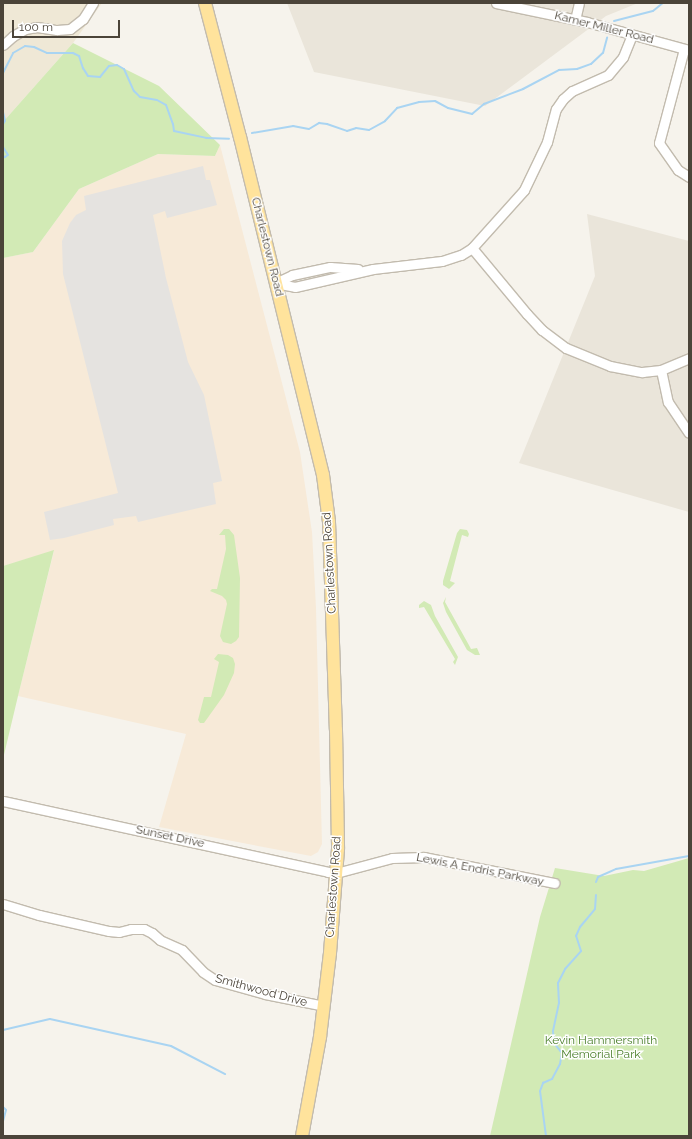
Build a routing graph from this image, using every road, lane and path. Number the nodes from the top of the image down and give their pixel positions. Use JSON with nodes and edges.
{"nodes":[{"id":1,"x":93,"y":3,"type":"edge"},
{"id":2,"x":205,"y":3,"type":"edge"},
{"id":3,"x":496,"y":3,"type":"edge"},
{"id":4,"x":579,"y":3,"type":"edge"},
{"id":5,"x":575,"y":20,"type":"junction"},
{"id":6,"x":632,"y":35,"type":"junction"},
{"id":7,"x":3,"y":46,"type":"edge"},
{"id":8,"x":686,"y":50,"type":"edge"},
{"id":9,"x":689,"y":177,"type":"edge"},
{"id":10,"x":472,"y":248,"type":"junction"},
{"id":11,"x":275,"y":283,"type":"junction"},
{"id":12,"x":689,"y":358,"type":"edge"},
{"id":13,"x":661,"y":370,"type":"junction"},
{"id":14,"x":689,"y":433,"type":"edge"},
{"id":15,"x":3,"y":801,"type":"edge"},
{"id":16,"x":336,"y":873,"type":"junction"},
{"id":17,"x":554,"y":883,"type":"dead end"},
{"id":18,"x":3,"y":904,"type":"edge"},
{"id":19,"x":324,"y":1006,"type":"junction"},
{"id":20,"x":302,"y":1136,"type":"edge"}],
"edges":[{"from":1,"to":7,"type":"street"},
{"from":2,"to":11,"type":"main road","name":"Charlestown Road"},
{"from":3,"to":5,"type":"street","name":"Kamer Miller Road"},
{"from":4,"to":5,"type":"street"},
{"from":5,"to":6,"type":"street","name":"Kamer Miller Road"},
{"from":6,"to":8,"type":"street","name":"Kamer Miller Road"},
{"from":6,"to":10,"type":"street"},
{"from":8,"to":9,"type":"street"},
{"from":10,"to":11,"type":"street"},
{"from":10,"to":13,"type":"street"},
{"from":11,"to":16,"type":"main road","name":"Charlestown Road"},
{"from":12,"to":13,"type":"street"},
{"from":13,"to":14,"type":"street"},
{"from":15,"to":16,"type":"street","name":"Sunset Drive"},
{"from":16,"to":17,"type":"street","name":"Lewis A Endris Parkway"},
{"from":16,"to":19,"type":"main road","name":"Charlestown Road"},
{"from":18,"to":19,"type":"street","name":"Smithwood Drive"},
{"from":19,"to":20,"type":"main road","name":"Charlestown Road"}]}
